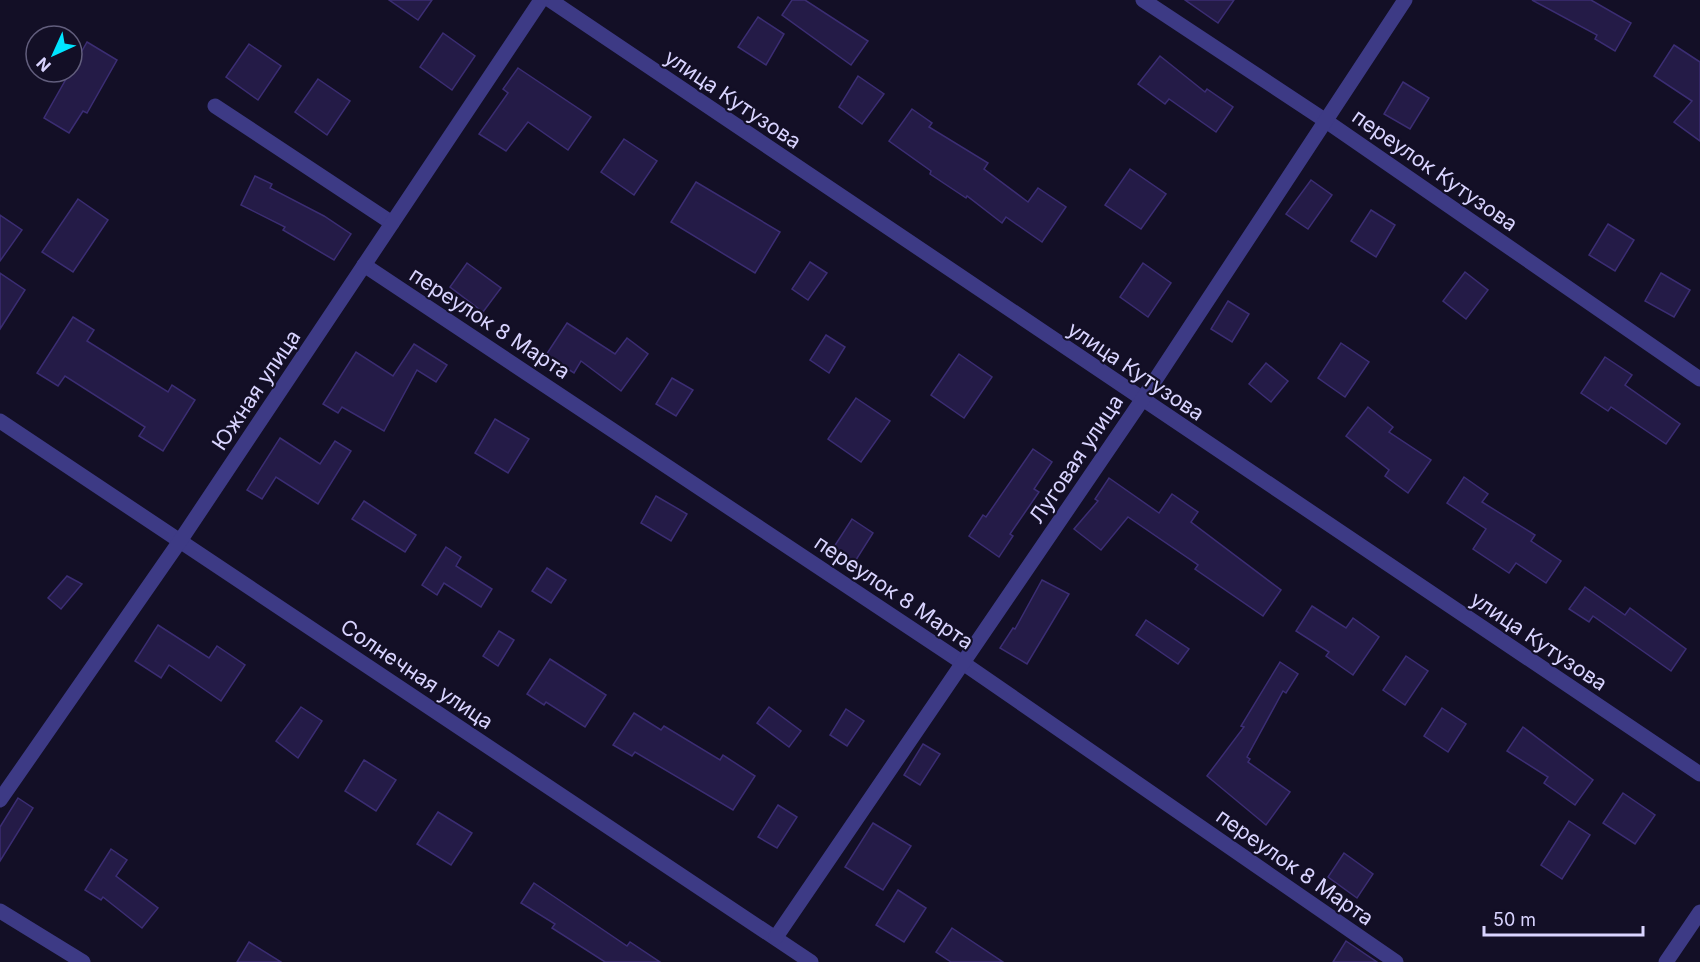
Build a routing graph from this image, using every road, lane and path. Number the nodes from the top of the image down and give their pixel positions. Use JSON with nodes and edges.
{"nodes":[{"id":1,"x":541,"y":0,"type":"edge"},
{"id":2,"x":550,"y":0,"type":"edge"},
{"id":3,"x":1143,"y":0,"type":"edge"},
{"id":4,"x":1405,"y":0,"type":"edge"},
{"id":5,"x":215,"y":106,"type":"dead end"},
{"id":6,"x":1326,"y":120,"type":"junction"},
{"id":7,"x":392,"y":223,"type":"junction"},
{"id":8,"x":364,"y":265,"type":"junction"},
{"id":9,"x":1700,"y":379,"type":"edge"},
{"id":10,"x":1142,"y":400,"type":"junction"},
{"id":11,"x":0,"y":421,"type":"edge"},
{"id":12,"x":180,"y":542,"type":"junction"},
{"id":13,"x":963,"y":663,"type":"junction"},
{"id":14,"x":1700,"y":774,"type":"edge"},
{"id":15,"x":0,"y":800,"type":"edge"},
{"id":16,"x":0,"y":911,"type":"edge"},
{"id":17,"x":1700,"y":912,"type":"edge"},
{"id":18,"x":776,"y":937,"type":"junction"},
{"id":19,"x":83,"y":962,"type":"edge"},
{"id":20,"x":811,"y":962,"type":"edge"},
{"id":21,"x":1396,"y":962,"type":"edge"},
{"id":22,"x":1666,"y":962,"type":"edge"}],
"edges":[{"from":1,"to":7,"type":"street","name":"Южная улица"},
{"from":2,"to":10,"type":"street","name":"улица Кутузова"},
{"from":3,"to":6,"type":"street","name":"переулок Кутузова"},
{"from":4,"to":6,"type":"street","name":"Луговая улица"},
{"from":5,"to":7,"type":"street"},
{"from":6,"to":9,"type":"street","name":"переулок Кутузова"},
{"from":6,"to":10,"type":"street","name":"Луговая улица"},
{"from":7,"to":8,"type":"street","name":"Южная улица"},
{"from":8,"to":12,"type":"street","name":"Южная улица"},
{"from":8,"to":13,"type":"street","name":"переулок 8 Марта"},
{"from":10,"to":13,"type":"street","name":"Луговая улица"},
{"from":10,"to":14,"type":"street","name":"улица Кутузова"},
{"from":11,"to":12,"type":"street","name":"Солнечная улица"},
{"from":12,"to":15,"type":"street","name":"Южная улица"},
{"from":12,"to":18,"type":"street","name":"Солнечная улица"},
{"from":13,"to":18,"type":"street","name":"Луговая улица"},
{"from":13,"to":21,"type":"street","name":"переулок 8 Марта"},
{"from":16,"to":19,"type":"street"},
{"from":17,"to":22,"type":"street"},
{"from":18,"to":20,"type":"street","name":"Солнечная улица"}]}
